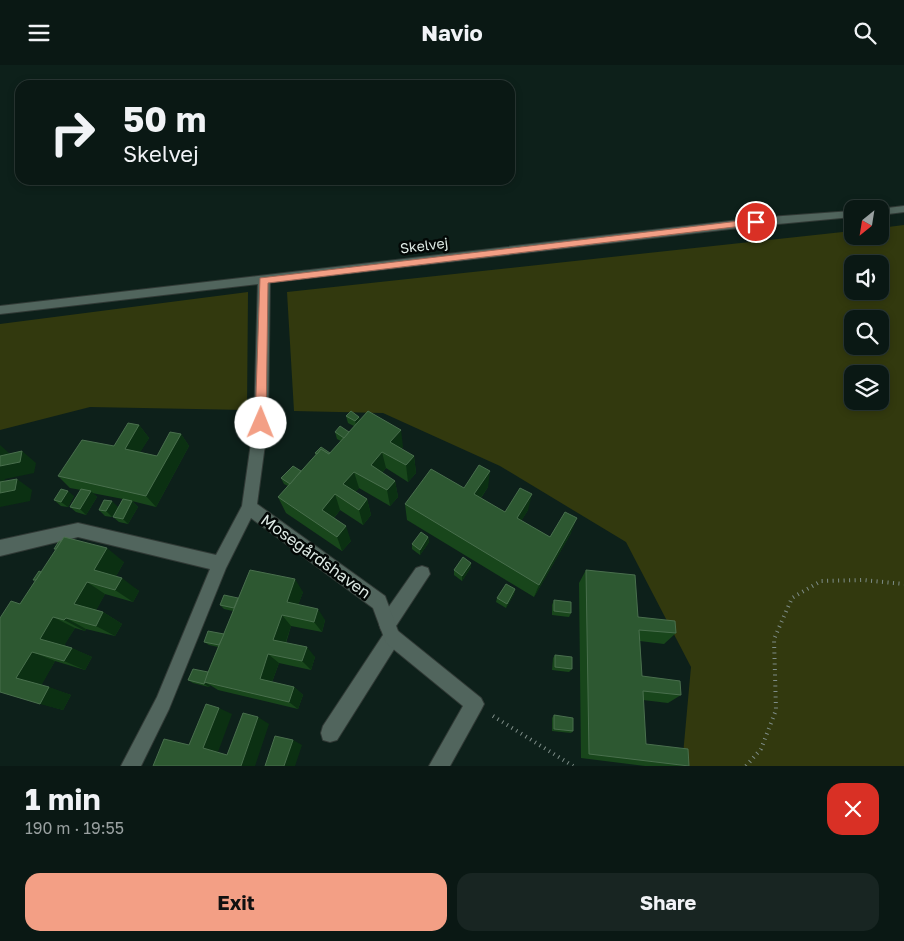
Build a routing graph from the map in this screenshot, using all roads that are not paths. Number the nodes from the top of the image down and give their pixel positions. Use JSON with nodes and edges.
{"nodes":[{"id":1,"x":904,"y":209,"type":"edge"},
{"id":2,"x":889,"y":210,"type":"edge"},
{"id":3,"x":844,"y":215,"type":"edge"},
{"id":4,"x":264,"y":280,"type":"junction"},
{"id":5,"x":0,"y":310,"type":"edge"},
{"id":6,"x":249,"y":507,"type":"junction"},
{"id":7,"x":0,"y":548,"type":"edge"},
{"id":8,"x":220,"y":564,"type":"junction"},
{"id":9,"x":422,"y":575,"type":"dead end"},
{"id":10,"x":390,"y":631,"type":"junction"},
{"id":11,"x":330,"y":733,"type":"dead end"},
{"id":12,"x":131,"y":766,"type":"edge"},
{"id":13,"x":439,"y":766,"type":"edge"}],
"edges":[{"from":1,"to":2,"type":"street"},
{"from":3,"to":4,"type":"street","name":"Skelvej"},
{"from":4,"to":5,"type":"street","name":"Skelvej"},
{"from":4,"to":6,"type":"street","name":"Mosegårdshaven"},
{"from":6,"to":8,"type":"street","name":"Mosegårdshaven"},
{"from":6,"to":10,"type":"street","name":"Mosegårdshaven"},
{"from":7,"to":8,"type":"street"},
{"from":8,"to":12,"type":"street","name":"Mosegårdshaven"},
{"from":9,"to":10,"type":"street"},
{"from":10,"to":11,"type":"street"},
{"from":10,"to":13,"type":"street","name":"Mosegårdshaven"}]}
